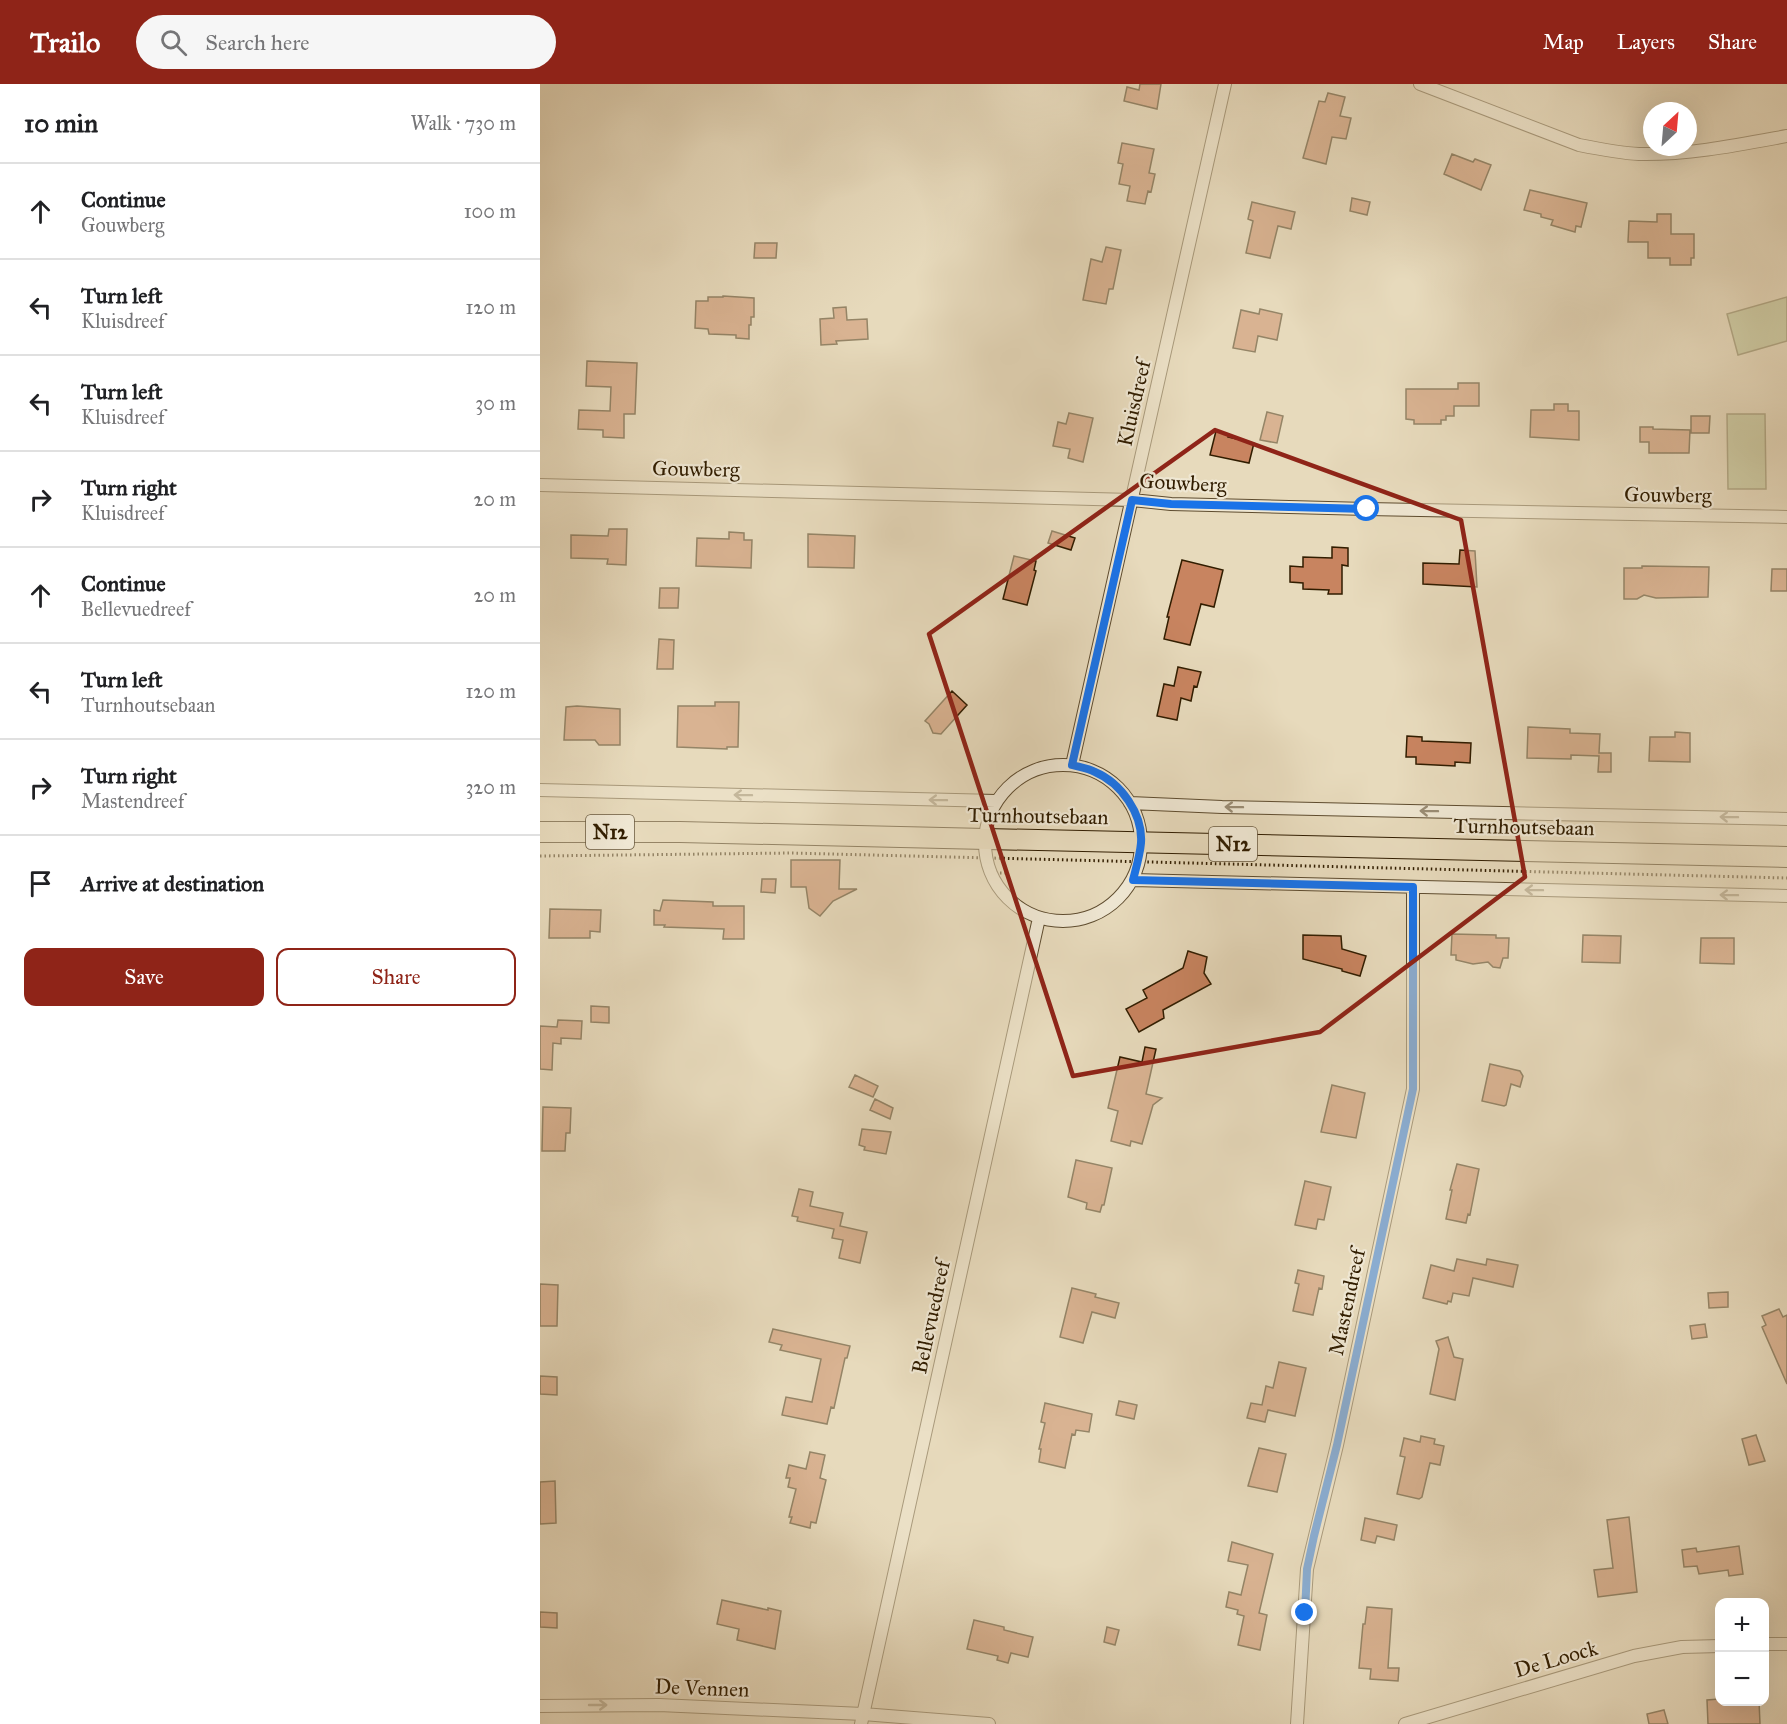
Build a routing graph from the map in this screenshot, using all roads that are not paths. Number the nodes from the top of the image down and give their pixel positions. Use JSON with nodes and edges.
{"nodes":[{"id":1,"x":1225,"y":84,"type":"edge"},
{"id":2,"x":1420,"y":84,"type":"edge"},
{"id":3,"x":1787,"y":136,"type":"edge"},
{"id":4,"x":540,"y":484,"type":"edge"},
{"id":5,"x":1132,"y":500,"type":"junction"},
{"id":6,"x":1787,"y":517,"type":"edge"},
{"id":7,"x":1072,"y":765,"type":"junction"},
{"id":8,"x":540,"y":790,"type":"edge"},
{"id":9,"x":996,"y":801,"type":"junction"},
{"id":10,"x":1130,"y":803,"type":"junction"},
{"id":11,"x":1787,"y":819,"type":"edge"},
{"id":12,"x":540,"y":832,"type":"edge"},
{"id":13,"x":984,"y":838,"type":"junction"},
{"id":14,"x":1141,"y":843,"type":"junction"},
{"id":15,"x":1787,"y":857,"type":"edge"},
{"id":16,"x":1133,"y":880,"type":"junction"},
{"id":17,"x":1413,"y":887,"type":"junction"},
{"id":18,"x":1787,"y":896,"type":"edge"},
{"id":19,"x":1039,"y":918,"type":"junction"},
{"id":20,"x":1769,"y":1644,"type":"edge"},
{"id":21,"x":1787,"y":1644,"type":"edge"},
{"id":22,"x":1715,"y":1646,"type":"edge"},
{"id":23,"x":540,"y":1706,"type":"edge"},
{"id":24,"x":862,"y":1719,"type":"edge"},
{"id":25,"x":989,"y":1724,"type":"edge"},
{"id":26,"x":1297,"y":1724,"type":"edge"},
{"id":27,"x":1405,"y":1724,"type":"edge"}],
"edges":[{"from":1,"to":5,"type":"street","name":"Kluisdreef"},
{"from":2,"to":3,"type":"street"},
{"from":4,"to":5,"type":"street","name":"Gouwberg"},
{"from":5,"to":6,"type":"street","name":"Gouwberg"},
{"from":5,"to":7,"type":"street","name":"Kluisdreef"},
{"from":7,"to":9,"type":"street"},
{"from":7,"to":10,"type":"street"},
{"from":9,"to":8,"type":"street","name":"Turnhoutsebaan","one_way":true},
{"from":9,"to":13,"type":"street"},
{"from":11,"to":10,"type":"street","name":"Turnhoutsebaan","one_way":true},
{"from":10,"to":14,"type":"street"},
{"from":12,"to":13,"type":"main road","name":"Turnhoutsebaan","number":"N12"},
{"from":13,"to":14,"type":"main road","name":"Turnhoutsebaan","number":"N12"},
{"from":13,"to":19,"type":"street"},
{"from":14,"to":15,"type":"main road","name":"Turnhoutsebaan","number":"N12"},
{"from":14,"to":16,"type":"street"},
{"from":16,"to":17,"type":"street"},
{"from":16,"to":19,"type":"street"},
{"from":18,"to":17,"type":"street","one_way":true},
{"from":17,"to":26,"type":"street","name":"Mastendreef"},
{"from":19,"to":24,"type":"street","name":"Bellevuedreef"},
{"from":20,"to":21,"type":"street"},
{"from":22,"to":27,"type":"street","name":"De Loock"},
{"from":23,"to":24,"type":"street","name":"De Vennen","one_way":true},
{"from":24,"to":25,"type":"street"}]}
